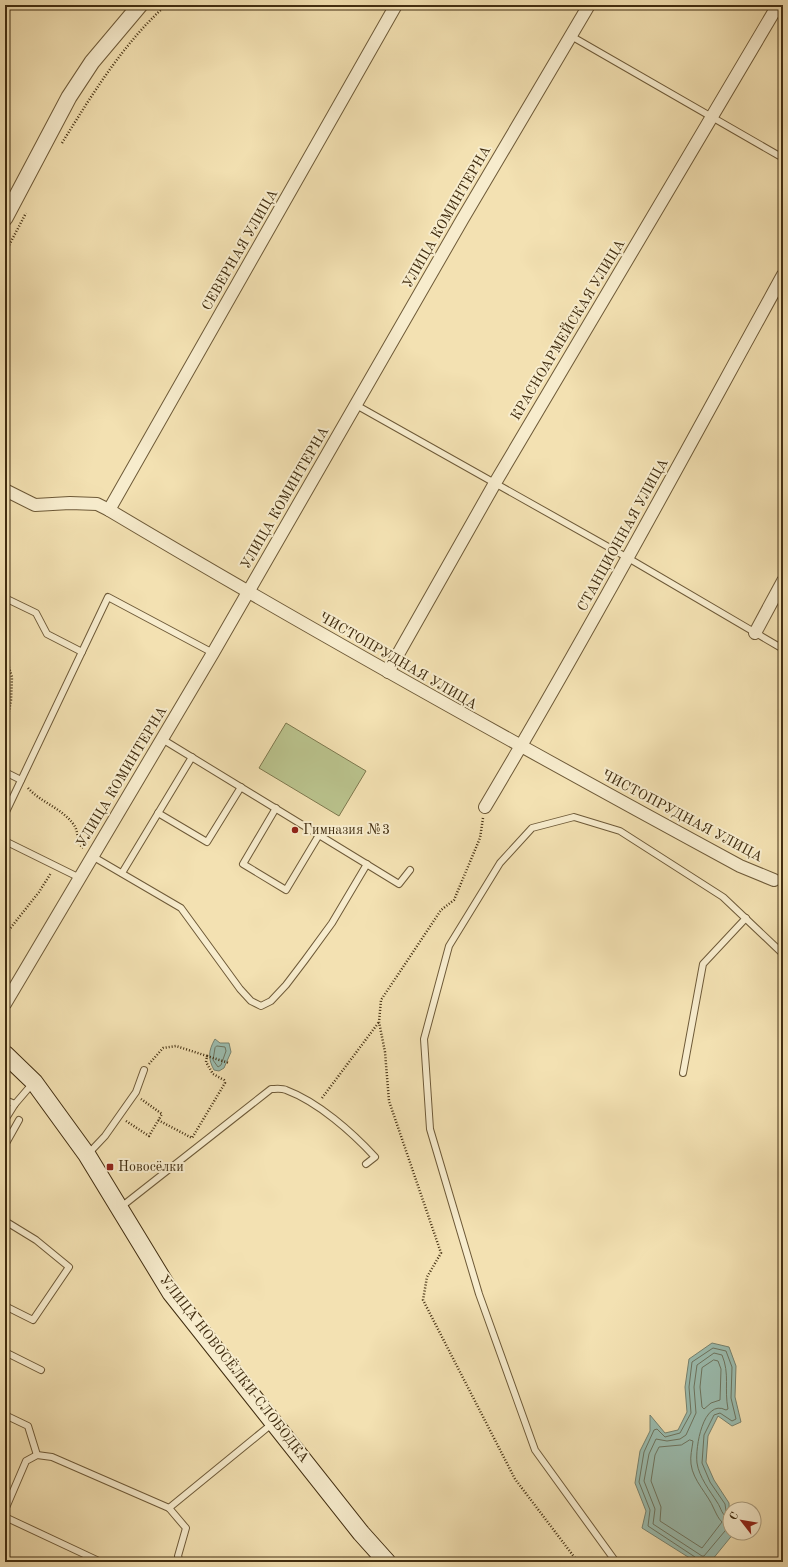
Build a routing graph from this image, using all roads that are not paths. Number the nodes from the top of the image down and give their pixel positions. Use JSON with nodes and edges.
{"nodes":[{"id":1,"x":140,"y":5,"type":"edge"},
{"id":2,"x":396,"y":5,"type":"edge"},
{"id":3,"x":589,"y":5,"type":"edge"},
{"id":4,"x":778,"y":5,"type":"edge"},
{"id":5,"x":571,"y":36,"type":"junction"},
{"id":6,"x":711,"y":116,"type":"junction"},
{"id":7,"x":783,"y":158,"type":"edge"},
{"id":8,"x":5,"y":218,"type":"edge"},
{"id":9,"x":783,"y":275,"type":"edge"},
{"id":10,"x":356,"y":405,"type":"junction"},
{"id":11,"x":495,"y":483,"type":"junction"},
{"id":12,"x":5,"y":490,"type":"edge"},
{"id":13,"x":109,"y":510,"type":"junction"},
{"id":14,"x":628,"y":558,"type":"junction"},
{"id":15,"x":783,"y":581,"type":"edge"},
{"id":16,"x":248,"y":592,"type":"junction"},
{"id":17,"x":5,"y":598,"type":"edge"},
{"id":18,"x":755,"y":633,"type":"junction"},
{"id":19,"x":783,"y":649,"type":"edge"},
{"id":20,"x":82,"y":652,"type":"junction"},
{"id":21,"x":213,"y":653,"type":"junction"},
{"id":22,"x":388,"y":672,"type":"junction"},
{"id":23,"x":162,"y":739,"type":"junction"},
{"id":24,"x":521,"y":747,"type":"junction"},
{"id":25,"x":192,"y":757,"type":"junction"},
{"id":26,"x":5,"y":772,"type":"edge"},
{"id":27,"x":21,"y":780,"type":"junction"},
{"id":28,"x":241,"y":787,"type":"junction"},
{"id":29,"x":485,"y":807,"type":"dead end"},
{"id":30,"x":276,"y":808,"type":"junction"},
{"id":31,"x":158,"y":813,"type":"junction"},
{"id":32,"x":5,"y":814,"type":"edge"},
{"id":33,"x":319,"y":835,"type":"junction"},
{"id":34,"x":5,"y":841,"type":"edge"},
{"id":35,"x":92,"y":856,"type":"junction"},
{"id":36,"x":367,"y":864,"type":"junction"},
{"id":37,"x":410,"y":870,"type":"dead end"},
{"id":38,"x":122,"y":874,"type":"junction"},
{"id":39,"x":80,"y":878,"type":"junction"},
{"id":40,"x":774,"y":880,"type":"dead end"},
{"id":41,"x":746,"y":918,"type":"junction"},
{"id":42,"x":781,"y":952,"type":"dead end"},
{"id":43,"x":5,"y":1004,"type":"edge"},
{"id":44,"x":5,"y":1054,"type":"edge"},
{"id":45,"x":144,"y":1070,"type":"road end"},
{"id":46,"x":683,"y":1073,"type":"dead end"},
{"id":47,"x":34,"y":1082,"type":"junction"},
{"id":48,"x":5,"y":1100,"type":"edge"},
{"id":49,"x":15,"y":1104,"type":"junction"},
{"id":50,"x":5,"y":1120,"type":"edge"},
{"id":51,"x":19,"y":1120,"type":"dead end"},
{"id":52,"x":5,"y":1145,"type":"edge"},
{"id":53,"x":87,"y":1155,"type":"junction"},
{"id":54,"x":366,"y":1164,"type":"dead end"},
{"id":55,"x":120,"y":1208,"type":"junction"},
{"id":56,"x":5,"y":1221,"type":"edge"},
{"id":57,"x":5,"y":1306,"type":"edge"},
{"id":58,"x":5,"y":1352,"type":"edge"},
{"id":59,"x":42,"y":1370,"type":"dead end"},
{"id":60,"x":5,"y":1415,"type":"edge"},
{"id":61,"x":274,"y":1422,"type":"junction"},
{"id":62,"x":37,"y":1455,"type":"junction"},
{"id":63,"x":169,"y":1508,"type":"junction"},
{"id":64,"x":5,"y":1510,"type":"edge"},
{"id":65,"x":5,"y":1517,"type":"edge"},
{"id":66,"x":100,"y":1562,"type":"edge"},
{"id":67,"x":180,"y":1562,"type":"edge"},
{"id":68,"x":388,"y":1562,"type":"edge"},
{"id":69,"x":616,"y":1562,"type":"edge"}],
"edges":[{"from":1,"to":8,"type":"street"},
{"from":2,"to":13,"type":"street","name":"СЕВЕРНАЯ УЛИЦА"},
{"from":3,"to":5,"type":"street","name":"УЛИЦА КОМИНТЕРНА"},
{"from":4,"to":6,"type":"street","name":"КРАСНОАРМЕЙСКАЯ УЛИЦА"},
{"from":5,"to":6,"type":"lane"},
{"from":5,"to":10,"type":"street","name":"УЛИЦА КОМИНТЕРНА"},
{"from":6,"to":7,"type":"lane"},
{"from":6,"to":11,"type":"street","name":"КРАСНОАРМЕЙСКАЯ УЛИЦА"},
{"from":9,"to":14,"type":"street","name":"СТАНЦИОННАЯ УЛИЦА"},
{"from":10,"to":11,"type":"lane"},
{"from":10,"to":16,"type":"street","name":"УЛИЦА КОМИНТЕРНА"},
{"from":11,"to":14,"type":"lane"},
{"from":11,"to":22,"type":"street","name":"КРАСНОАРМЕЙСКАЯ УЛИЦА"},
{"from":12,"to":13,"type":"street","name":"ЧИСТОПРУДНАЯ УЛИЦА"},
{"from":13,"to":16,"type":"street","name":"ЧИСТОПРУДНАЯ УЛИЦА"},
{"from":14,"to":18,"type":"lane"},
{"from":14,"to":24,"type":"street","name":"СТАНЦИОННАЯ УЛИЦА"},
{"from":15,"to":18,"type":"street"},
{"from":16,"to":21,"type":"street","name":"УЛИЦА КОМИНТЕРНА"},
{"from":16,"to":22,"type":"street","name":"ЧИСТОПРУДНАЯ УЛИЦА"},
{"from":17,"to":20,"type":"lane"},
{"from":18,"to":19,"type":"lane"},
{"from":20,"to":21,"type":"lane"},
{"from":20,"to":27,"type":"lane"},
{"from":21,"to":23,"type":"street","name":"УЛИЦА КОМИНТЕРНА"},
{"from":22,"to":24,"type":"street","name":"ЧИСТОПРУДНАЯ УЛИЦА"},
{"from":23,"to":25,"type":"lane"},
{"from":23,"to":35,"type":"street","name":"УЛИЦА КОМИНТЕРНА"},
{"from":24,"to":29,"type":"street","name":"СТАНЦИОННАЯ УЛИЦА"},
{"from":24,"to":40,"type":"street","name":"ЧИСТОПРУДНАЯ УЛИЦА"},
{"from":25,"to":28,"type":"lane"},
{"from":25,"to":31,"type":"lane"},
{"from":26,"to":27,"type":"lane"},
{"from":27,"to":32,"type":"lane"},
{"from":28,"to":30,"type":"lane"},
{"from":28,"to":31,"type":"lane"},
{"from":30,"to":33,"type":"lane"},
{"from":30,"to":33,"type":"lane"},
{"from":31,"to":38,"type":"lane"},
{"from":33,"to":36,"type":"lane"},
{"from":34,"to":39,"type":"lane"},
{"from":35,"to":38,"type":"lane"},
{"from":35,"to":39,"type":"street","name":"УЛИЦА КОМИНТЕРНА"},
{"from":36,"to":37,"type":"lane"},
{"from":36,"to":38,"type":"lane"},
{"from":39,"to":43,"type":"street","name":"УЛИЦА КОМИНТЕРНА"},
{"from":41,"to":42,"type":"lane"},
{"from":41,"to":46,"type":"lane"},
{"from":41,"to":69,"type":"lane"},
{"from":44,"to":47,"type":"main road","name":"УЛИЦА НОВОСЁЛКИ-СЛОБОДКА"},
{"from":45,"to":53,"type":"lane"},
{"from":47,"to":49,"type":"lane"},
{"from":47,"to":53,"type":"main road","name":"УЛИЦА НОВОСЁЛКИ-СЛОБОДКА"},
{"from":48,"to":49,"type":"lane"},
{"from":49,"to":50,"type":"lane"},
{"from":51,"to":52,"type":"lane"},
{"from":53,"to":55,"type":"main road","name":"УЛИЦА НОВОСЁЛКИ-СЛОБОДКА"},
{"from":54,"to":55,"type":"lane"},
{"from":55,"to":61,"type":"main road","name":"УЛИЦА НОВОСЁЛКИ-СЛОБОДКА"},
{"from":56,"to":57,"type":"lane"},
{"from":58,"to":59,"type":"lane"},
{"from":60,"to":62,"type":"lane"},
{"from":61,"to":63,"type":"lane"},
{"from":61,"to":68,"type":"main road","name":"УЛИЦА НОВОСЁЛКИ-СЛОБОДКА"},
{"from":62,"to":63,"type":"lane"},
{"from":62,"to":64,"type":"lane"},
{"from":63,"to":67,"type":"lane"},
{"from":65,"to":66,"type":"lane"}]}
